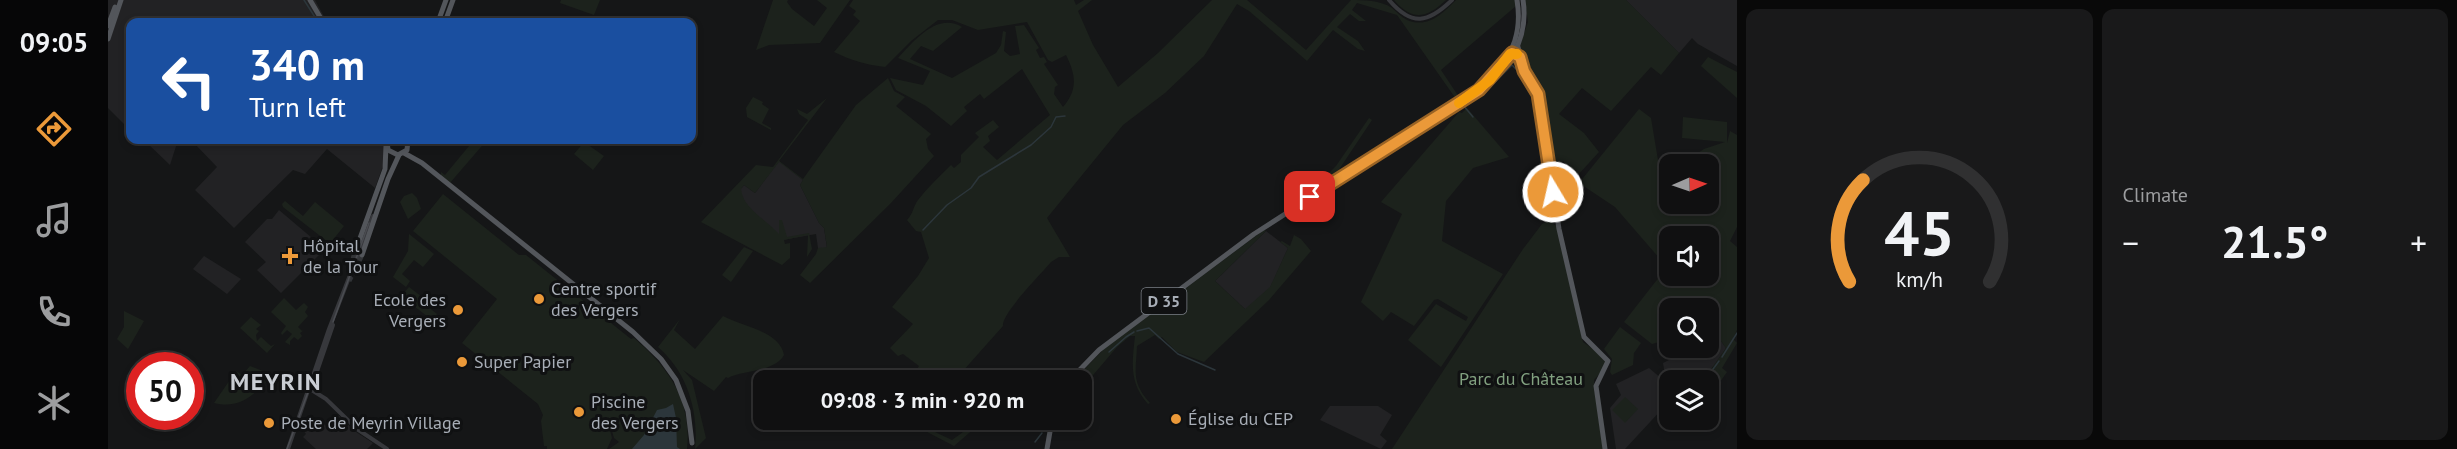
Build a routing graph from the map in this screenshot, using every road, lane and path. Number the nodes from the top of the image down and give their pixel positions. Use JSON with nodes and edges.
{"nodes":[{"id":1,"x":119,"y":0,"type":"edge"},
{"id":2,"x":310,"y":0,"type":"edge"},
{"id":3,"x":446,"y":0,"type":"edge"},
{"id":4,"x":453,"y":0,"type":"edge"},
{"id":5,"x":1389,"y":0,"type":"edge"},
{"id":6,"x":1452,"y":0,"type":"edge"},
{"id":7,"x":1517,"y":0,"type":"edge"},
{"id":8,"x":1523,"y":0,"type":"edge"},
{"id":9,"x":321,"y":18,"type":"edge"},
{"id":10,"x":439,"y":18,"type":"edge"},
{"id":11,"x":446,"y":18,"type":"edge"},
{"id":12,"x":108,"y":26,"type":"edge"},
{"id":13,"x":108,"y":39,"type":"edge"},
{"id":14,"x":1514,"y":56,"type":"junction"},
{"id":15,"x":387,"y":144,"type":"edge"},
{"id":16,"x":388,"y":144,"type":"edge"},
{"id":17,"x":407,"y":144,"type":"edge"},
{"id":18,"x":409,"y":144,"type":"edge"},
{"id":19,"x":402,"y":154,"type":"junction"},
{"id":20,"x":422,"y":164,"type":"junction"},
{"id":21,"x":376,"y":203,"type":"junction"},
{"id":22,"x":355,"y":252,"type":"tunnel mouth"},
{"id":23,"x":362,"y":255,"type":"tunnel mouth"},
{"id":24,"x":1078,"y":370,"type":"edge"},
{"id":25,"x":310,"y":389,"type":"junction"},
{"id":26,"x":1050,"y":430,"type":"edge"},
{"id":27,"x":691,"y":446,"type":"edge"},
{"id":28,"x":288,"y":449,"type":"edge"},
{"id":29,"x":387,"y":449,"type":"edge"},
{"id":30,"x":1047,"y":449,"type":"edge"},
{"id":31,"x":1606,"y":449,"type":"edge"}],
"edges":[{"from":1,"to":12,"type":"main road"},
{"from":1,"to":13,"type":"main road"},
{"from":2,"to":9,"type":"main road"},
{"from":3,"to":10,"type":"main road"},
{"from":4,"to":11,"type":"main road"},
{"from":5,"to":6,"type":"street"},
{"from":7,"to":14,"type":"main road","number":"D 35"},
{"from":8,"to":14,"type":"main road"},
{"from":14,"to":24,"type":"main road","number":"D 35"},
{"from":14,"to":31,"type":"main road"},
{"from":15,"to":21,"type":"main road"},
{"from":16,"to":19,"type":"main road"},
{"from":17,"to":19,"type":"main road"},
{"from":18,"to":20,"type":"main road"},
{"from":19,"to":20,"type":"main road"},
{"from":19,"to":21,"type":"main road"},
{"from":20,"to":27,"type":"main road"},
{"from":21,"to":22,"type":"main road"},
{"from":21,"to":23,"type":"main road"},
{"from":21,"to":25,"type":"street"},
{"from":25,"to":28,"type":"street"},
{"from":25,"to":29,"type":"street"},
{"from":26,"to":30,"type":"main road"}]}
